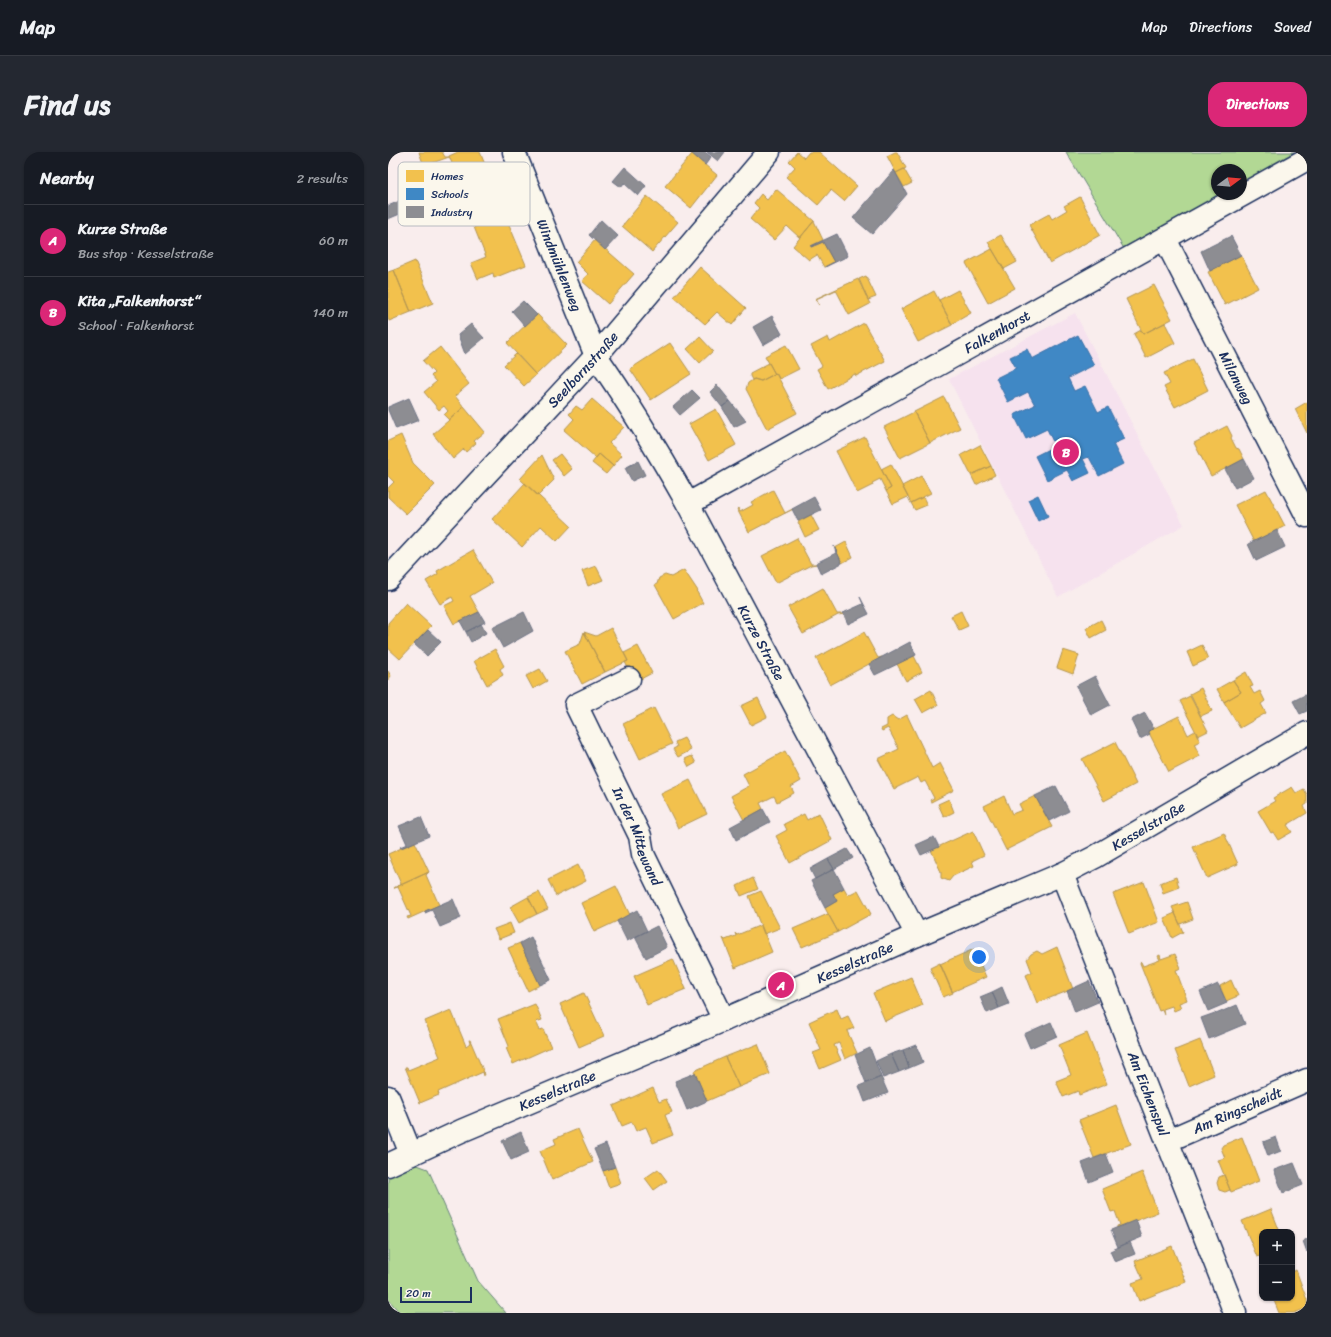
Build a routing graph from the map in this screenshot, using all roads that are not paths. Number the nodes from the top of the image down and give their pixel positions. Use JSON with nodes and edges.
{"nodes":[{"id":1,"x":514,"y":152,"type":"edge"},
{"id":2,"x":769,"y":152,"type":"edge"},
{"id":3,"x":1307,"y":159,"type":"edge"},
{"id":4,"x":518,"y":162,"type":"edge"},
{"id":5,"x":530,"y":192,"type":"edge"},
{"id":6,"x":1165,"y":239,"type":"junction"},
{"id":7,"x":596,"y":356,"type":"junction"},
{"id":8,"x":688,"y":504,"type":"junction"},
{"id":9,"x":1307,"y":516,"type":"edge"},
{"id":10,"x":389,"y":576,"type":"edge"},
{"id":11,"x":629,"y":679,"type":"dead end"},
{"id":12,"x":1307,"y":733,"type":"edge"},
{"id":13,"x":1062,"y":874,"type":"junction"},
{"id":14,"x":917,"y":935,"type":"junction"},
{"id":15,"x":724,"y":1020,"type":"junction"},
{"id":16,"x":1307,"y":1080,"type":"edge"},
{"id":17,"x":388,"y":1097,"type":"edge"},
{"id":18,"x":1167,"y":1141,"type":"junction"},
{"id":19,"x":411,"y":1154,"type":"junction"},
{"id":20,"x":388,"y":1165,"type":"edge"},
{"id":21,"x":1235,"y":1313,"type":"edge"}],
"edges":[{"from":1,"to":4,"type":"street","name":"Windmühlenweg"},
{"from":2,"to":7,"type":"street","name":"Seelbornstraße"},
{"from":3,"to":6,"type":"street","name":"Falkenhorst"},
{"from":5,"to":7,"type":"street","name":"Windmühlenweg"},
{"from":6,"to":8,"type":"street","name":"Falkenhorst"},
{"from":6,"to":9,"type":"street","name":"Milanweg"},
{"from":7,"to":8,"type":"street","name":"Kurze Straße"},
{"from":7,"to":10,"type":"street","name":"Seelbornstraße"},
{"from":8,"to":14,"type":"street","name":"Kurze Straße"},
{"from":11,"to":15,"type":"street","name":"In der Mittewand"},
{"from":12,"to":13,"type":"street","name":"Kesselstraße"},
{"from":13,"to":14,"type":"street","name":"Kesselstraße"},
{"from":13,"to":18,"type":"street","name":"Am Eichenspul"},
{"from":14,"to":15,"type":"street","name":"Kesselstraße"},
{"from":15,"to":19,"type":"street","name":"Kesselstraße"},
{"from":16,"to":18,"type":"street","name":"Am Ringscheidt"},
{"from":17,"to":19,"type":"street"},
{"from":18,"to":21,"type":"street","name":"Am Eichenspul"},
{"from":19,"to":20,"type":"street","name":"Kesselstraße"}]}
